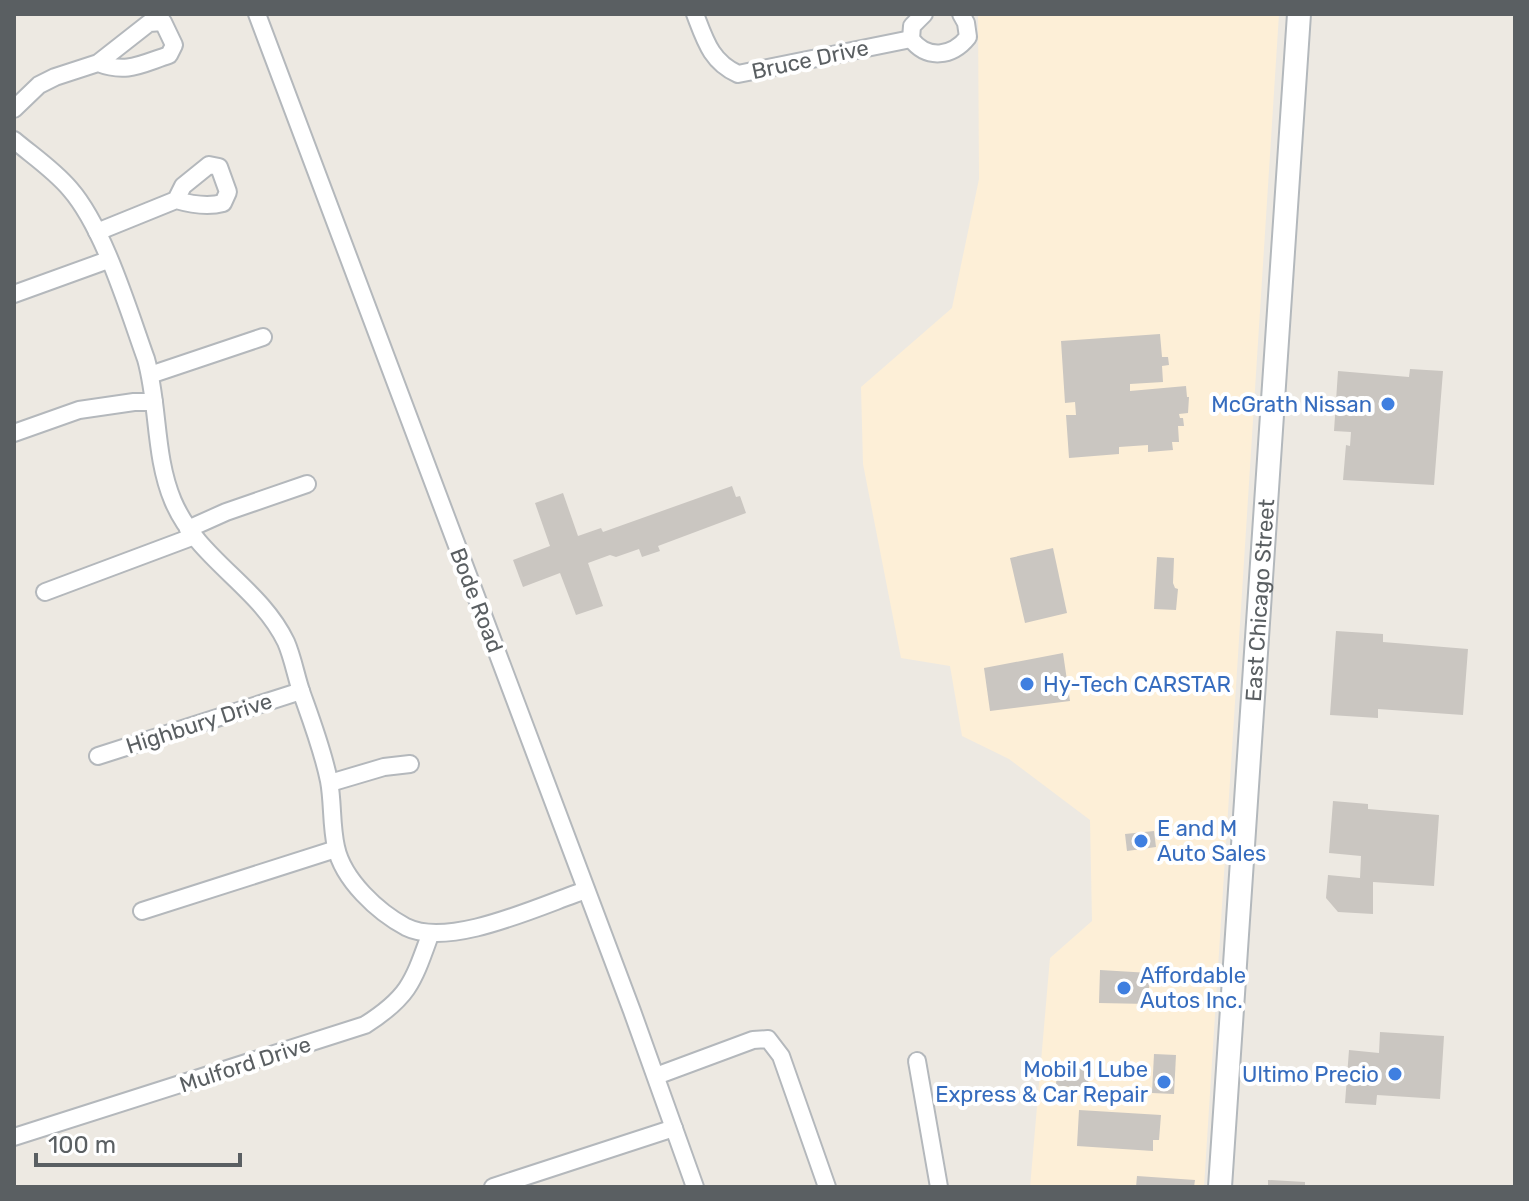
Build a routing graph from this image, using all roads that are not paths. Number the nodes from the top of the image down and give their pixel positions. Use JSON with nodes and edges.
{"nodes":[{"id":1,"x":257,"y":14,"type":"edge"},
{"id":2,"x":695,"y":14,"type":"edge"},
{"id":3,"x":924,"y":14,"type":"edge"},
{"id":4,"x":961,"y":14,"type":"edge"},
{"id":5,"x":1299,"y":14,"type":"edge"},
{"id":6,"x":911,"y":39,"type":"junction"},
{"id":7,"x":98,"y":63,"type":"dead end"},
{"id":8,"x":14,"y":109,"type":"edge"},
{"id":9,"x":14,"y":140,"type":"edge"},
{"id":10,"x":176,"y":200,"type":"dead end"},
{"id":11,"x":97,"y":232,"type":"junction"},
{"id":12,"x":108,"y":260,"type":"junction"},
{"id":13,"x":14,"y":294,"type":"edge"},
{"id":14,"x":263,"y":337,"type":"dead end"},
{"id":15,"x":150,"y":375,"type":"junction"},
{"id":16,"x":154,"y":402,"type":"junction"},
{"id":17,"x":14,"y":433,"type":"edge"},
{"id":18,"x":307,"y":484,"type":"dead end"},
{"id":19,"x":190,"y":533,"type":"junction"},
{"id":20,"x":45,"y":592,"type":"dead end"},
{"id":21,"x":301,"y":691,"type":"junction"},
{"id":22,"x":98,"y":756,"type":"dead end"},
{"id":23,"x":410,"y":764,"type":"dead end"},
{"id":24,"x":330,"y":783,"type":"junction"},
{"id":25,"x":336,"y":849,"type":"junction"},
{"id":26,"x":586,"y":890,"type":"junction"},
{"id":27,"x":142,"y":911,"type":"dead end"},
{"id":28,"x":430,"y":935,"type":"junction"},
{"id":29,"x":917,"y":1061,"type":"dead end"},
{"id":30,"x":656,"y":1076,"type":"junction"},
{"id":31,"x":674,"y":1128,"type":"junction"},
{"id":32,"x":14,"y":1137,"type":"edge"},
{"id":33,"x":493,"y":1187,"type":"edge"},
{"id":34,"x":695,"y":1187,"type":"edge"},
{"id":35,"x":827,"y":1187,"type":"edge"},
{"id":36,"x":939,"y":1187,"type":"edge"},
{"id":37,"x":1220,"y":1187,"type":"edge"}],
"edges":[{"from":1,"to":26,"type":"street","name":"Bode Road"},
{"from":2,"to":6,"type":"street","name":"Bruce Drive"},
{"from":3,"to":6,"type":"street"},
{"from":4,"to":6,"type":"street"},
{"from":5,"to":37,"type":"main road","name":"East Chicago Street"},
{"from":7,"to":8,"type":"street"},
{"from":9,"to":11,"type":"street","name":"Highbury Drive"},
{"from":10,"to":11,"type":"street"},
{"from":11,"to":12,"type":"street","name":"Highbury Drive"},
{"from":12,"to":13,"type":"street"},
{"from":12,"to":15,"type":"street","name":"Highbury Drive"},
{"from":14,"to":15,"type":"street"},
{"from":15,"to":16,"type":"street","name":"Highbury Drive"},
{"from":16,"to":17,"type":"street"},
{"from":16,"to":19,"type":"street","name":"Highbury Drive"},
{"from":18,"to":19,"type":"street"},
{"from":19,"to":20,"type":"street"},
{"from":19,"to":21,"type":"street","name":"Highbury Drive"},
{"from":21,"to":22,"type":"street","name":"Highbury Drive"},
{"from":21,"to":24,"type":"street","name":"Highbury Drive"},
{"from":23,"to":24,"type":"street"},
{"from":24,"to":25,"type":"street","name":"Highbury Drive"},
{"from":25,"to":27,"type":"street"},
{"from":25,"to":28,"type":"street","name":"Highbury Drive"},
{"from":26,"to":28,"type":"street"},
{"from":26,"to":30,"type":"street","name":"Bode Road"},
{"from":28,"to":32,"type":"street","name":"Mulford Drive"},
{"from":29,"to":36,"type":"street"},
{"from":30,"to":31,"type":"street","name":"Bode Road"},
{"from":30,"to":35,"type":"street"},
{"from":31,"to":33,"type":"street"},
{"from":31,"to":34,"type":"street","name":"Bode Road"}]}
